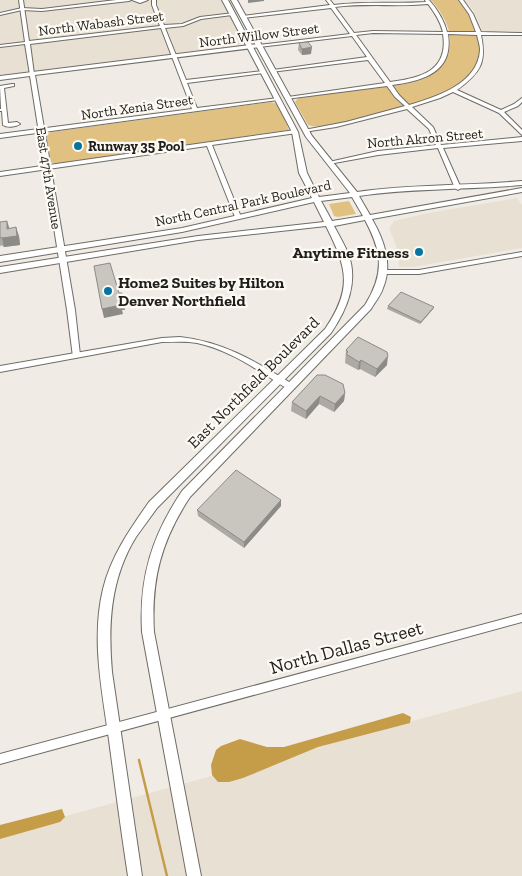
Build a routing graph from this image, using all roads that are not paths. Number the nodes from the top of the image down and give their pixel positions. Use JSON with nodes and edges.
{"nodes":[{"id":1,"x":21,"y":0,"type":"edge"},
{"id":2,"x":129,"y":0,"type":"edge"},
{"id":3,"x":134,"y":0,"type":"edge"},
{"id":4,"x":145,"y":0,"type":"edge"},
{"id":5,"x":225,"y":0,"type":"edge"},
{"id":6,"x":234,"y":0,"type":"edge"},
{"id":7,"x":328,"y":0,"type":"edge"},
{"id":8,"x":461,"y":0,"type":"edge"},
{"id":9,"x":429,"y":1,"type":"edge"},
{"id":10,"x":377,"y":2,"type":"edge"},
{"id":11,"x":154,"y":3,"type":"edge"},
{"id":12,"x":332,"y":6,"type":"junction"},
{"id":13,"x":23,"y":12,"type":"junction"},
{"id":14,"x":232,"y":14,"type":"junction"},
{"id":15,"x":243,"y":17,"type":"junction"},
{"id":16,"x":162,"y":27,"type":"junction"},
{"id":17,"x":446,"y":33,"type":"junction"},
{"id":18,"x":479,"y":33,"type":"junction"},
{"id":19,"x":352,"y":34,"type":"junction"},
{"id":20,"x":522,"y":34,"type":"edge"},
{"id":21,"x":28,"y":43,"type":"junction"},
{"id":22,"x":0,"y":46,"type":"edge"},
{"id":23,"x":259,"y":46,"type":"junction"},
{"id":24,"x":250,"y":47,"type":"junction"},
{"id":25,"x":174,"y":56,"type":"junction"},
{"id":26,"x":370,"y":58,"type":"junction"},
{"id":27,"x":273,"y":71,"type":"junction"},
{"id":28,"x":263,"y":72,"type":"junction"},
{"id":29,"x":32,"y":74,"type":"junction"},
{"id":30,"x":0,"y":78,"type":"edge"},
{"id":31,"x":184,"y":82,"type":"junction"},
{"id":32,"x":388,"y":84,"type":"junction"},
{"id":33,"x":12,"y":86,"type":"dead end"},
{"id":34,"x":454,"y":90,"type":"junction"},
{"id":35,"x":288,"y":98,"type":"junction"},
{"id":36,"x":278,"y":99,"type":"junction"},
{"id":37,"x":522,"y":99,"type":"edge"},
{"id":38,"x":408,"y":107,"type":"junction"},
{"id":39,"x":2,"y":110,"type":"edge"},
{"id":40,"x":195,"y":110,"type":"junction"},
{"id":41,"x":501,"y":112,"type":"junction"},
{"id":42,"x":16,"y":124,"type":"dead end"},
{"id":43,"x":41,"y":131,"type":"junction"},
{"id":44,"x":306,"y":131,"type":"junction"},
{"id":45,"x":295,"y":132,"type":"junction"},
{"id":46,"x":522,"y":133,"type":"edge"},
{"id":47,"x":0,"y":136,"type":"edge"},
{"id":48,"x":522,"y":138,"type":"edge"},
{"id":49,"x":209,"y":144,"type":"junction"},
{"id":50,"x":439,"y":147,"type":"junction"},
{"id":51,"x":331,"y":163,"type":"junction"},
{"id":52,"x":47,"y":168,"type":"junction"},
{"id":53,"x":0,"y":174,"type":"edge"},
{"id":54,"x":522,"y":183,"type":"edge"},
{"id":55,"x":458,"y":188,"type":"junction"},
{"id":56,"x":522,"y":190,"type":"edge"},
{"id":57,"x":355,"y":194,"type":"junction"},
{"id":58,"x":317,"y":200,"type":"junction"},
{"id":59,"x":238,"y":217,"type":"junction"},
{"id":60,"x":369,"y":218,"type":"junction"},
{"id":61,"x":329,"y":224,"type":"junction"},
{"id":62,"x":61,"y":250,"type":"junction"},
{"id":63,"x":522,"y":254,"type":"edge"},
{"id":64,"x":0,"y":260,"type":"edge"},
{"id":65,"x":63,"y":260,"type":"junction"},
{"id":66,"x":0,"y":270,"type":"edge"},
{"id":67,"x":383,"y":272,"type":"junction"},
{"id":68,"x":76,"y":355,"type":"junction"},
{"id":69,"x":0,"y":369,"type":"edge"},
{"id":70,"x":278,"y":380,"type":"junction"},
{"id":71,"x":291,"y":387,"type":"junction"},
{"id":72,"x":522,"y":618,"type":"edge"},
{"id":73,"x":164,"y":715,"type":"junction"},
{"id":74,"x":114,"y":729,"type":"junction"},
{"id":75,"x":0,"y":759,"type":"edge"},
{"id":76,"x":135,"y":876,"type":"edge"},
{"id":77,"x":194,"y":876,"type":"edge"}],
"edges":[{"from":1,"to":13,"type":"street","name":"East 47th Avenue"},
{"from":2,"to":13,"type":"street"},
{"from":3,"to":4,"type":"street"},
{"from":4,"to":11,"type":"street"},
{"from":5,"to":14,"type":"main road","name":"East Northfield Boulevard"},
{"from":6,"to":15,"type":"main road","name":"East Northfield Boulevard"},
{"from":7,"to":12,"type":"street"},
{"from":8,"to":18,"type":"street"},
{"from":9,"to":10,"type":"street"},
{"from":9,"to":17,"type":"street"},
{"from":10,"to":12,"type":"street"},
{"from":11,"to":16,"type":"street"},
{"from":12,"to":15,"type":"street"},
{"from":12,"to":19,"type":"street"},
{"from":13,"to":21,"type":"street","name":"East 47th Avenue"},
{"from":14,"to":16,"type":"street","name":"North Wabash Street"},
{"from":14,"to":24,"type":"main road","name":"East Northfield Boulevard"},
{"from":15,"to":23,"type":"main road","name":"East Northfield Boulevard"},
{"from":16,"to":21,"type":"street","name":"North Wabash Street"},
{"from":16,"to":25,"type":"street"},
{"from":17,"to":18,"type":"street","name":"North Willow Street"},
{"from":17,"to":19,"type":"street","name":"North Willow Street"},
{"from":17,"to":32,"type":"street"},
{"from":18,"to":20,"type":"street","name":"North Willow Street"},
{"from":18,"to":34,"type":"street"},
{"from":19,"to":23,"type":"street","name":"North Willow Street"},
{"from":19,"to":26,"type":"street"},
{"from":21,"to":22,"type":"street","name":"North Wabash Street"},
{"from":21,"to":29,"type":"street","name":"East 47th Avenue"},
{"from":23,"to":24,"type":"street","name":"North Willow Street"},
{"from":23,"to":27,"type":"main road","name":"East Northfield Boulevard"},
{"from":24,"to":25,"type":"street","name":"North Willow Street"},
{"from":24,"to":28,"type":"main road","name":"East Northfield Boulevard"},
{"from":25,"to":29,"type":"street","name":"North Willow Street"},
{"from":25,"to":31,"type":"street"},
{"from":26,"to":27,"type":"street"},
{"from":26,"to":32,"type":"street"},
{"from":27,"to":35,"type":"main road","name":"East Northfield Boulevard"},
{"from":28,"to":31,"type":"street"},
{"from":28,"to":36,"type":"main road","name":"East Northfield Boulevard"},
{"from":29,"to":30,"type":"street","name":"North Willow Street"},
{"from":29,"to":43,"type":"street","name":"East 47th Avenue"},
{"from":31,"to":40,"type":"street"},
{"from":32,"to":35,"type":"street"},
{"from":32,"to":38,"type":"street"},
{"from":33,"to":39,"type":"street"},
{"from":34,"to":38,"type":"street"},
{"from":34,"to":41,"type":"street"},
{"from":35,"to":44,"type":"main road","name":"East Northfield Boulevard"},
{"from":36,"to":40,"type":"street","name":"North Xenia Street"},
{"from":36,"to":45,"type":"main road","name":"East Northfield Boulevard"},
{"from":37,"to":41,"type":"street"},
{"from":38,"to":44,"type":"street"},
{"from":38,"to":50,"type":"street"},
{"from":39,"to":42,"type":"street"},
{"from":40,"to":43,"type":"street","name":"North Xenia Street"},
{"from":41,"to":46,"type":"street"},
{"from":43,"to":47,"type":"street","name":"North Xenia Street"},
{"from":43,"to":52,"type":"street","name":"East 47th Avenue"},
{"from":44,"to":51,"type":"main road","name":"East Northfield Boulevard"},
{"from":45,"to":49,"type":"street"},
{"from":45,"to":58,"type":"main road","name":"East Northfield Boulevard"},
{"from":48,"to":50,"type":"street","name":"North Akron Street"},
{"from":49,"to":52,"type":"street"},
{"from":49,"to":59,"type":"street"},
{"from":50,"to":51,"type":"street","name":"North Akron Street"},
{"from":50,"to":55,"type":"street"},
{"from":51,"to":57,"type":"main road","name":"East Northfield Boulevard"},
{"from":52,"to":53,"type":"street"},
{"from":52,"to":62,"type":"street","name":"East 47th Avenue"},
{"from":54,"to":55,"type":"main road","name":"North Central Park Boulevard"},
{"from":55,"to":57,"type":"main road","name":"North Central Park Boulevard"},
{"from":56,"to":60,"type":"main road","name":"North Central Park Boulevard"},
{"from":57,"to":58,"type":"main road","name":"North Central Park Boulevard"},
{"from":57,"to":60,"type":"main road","name":"East Northfield Boulevard"},
{"from":58,"to":59,"type":"main road","name":"North Central Park Boulevard"},
{"from":58,"to":61,"type":"main road","name":"East Northfield Boulevard"},
{"from":59,"to":62,"type":"main road","name":"North Central Park Boulevard"},
{"from":60,"to":61,"type":"main road","name":"North Central Park Boulevard"},
{"from":60,"to":67,"type":"main road","name":"East Northfield Boulevard"},
{"from":61,"to":65,"type":"main road","name":"North Central Park Boulevard"},
{"from":61,"to":70,"type":"main road","name":"East Northfield Boulevard"},
{"from":62,"to":64,"type":"main road","name":"North Central Park Boulevard"},
{"from":62,"to":65,"type":"street","name":"East 47th Avenue"},
{"from":63,"to":67,"type":"street"},
{"from":65,"to":66,"type":"main road","name":"North Central Park Boulevard"},
{"from":65,"to":68,"type":"street","name":"East 47th Avenue"},
{"from":67,"to":71,"type":"main road","name":"East Northfield Boulevard"},
{"from":68,"to":69,"type":"street"},
{"from":68,"to":70,"type":"street"},
{"from":70,"to":71,"type":"street"},
{"from":70,"to":74,"type":"main road","name":"East Northfield Boulevard"},
{"from":71,"to":73,"type":"main road","name":"East Northfield Boulevard"},
{"from":72,"to":73,"type":"street","name":"North Dallas Street"},
{"from":73,"to":74,"type":"street"},
{"from":73,"to":77,"type":"main road"},
{"from":74,"to":75,"type":"street"},
{"from":74,"to":76,"type":"main road"}]}
